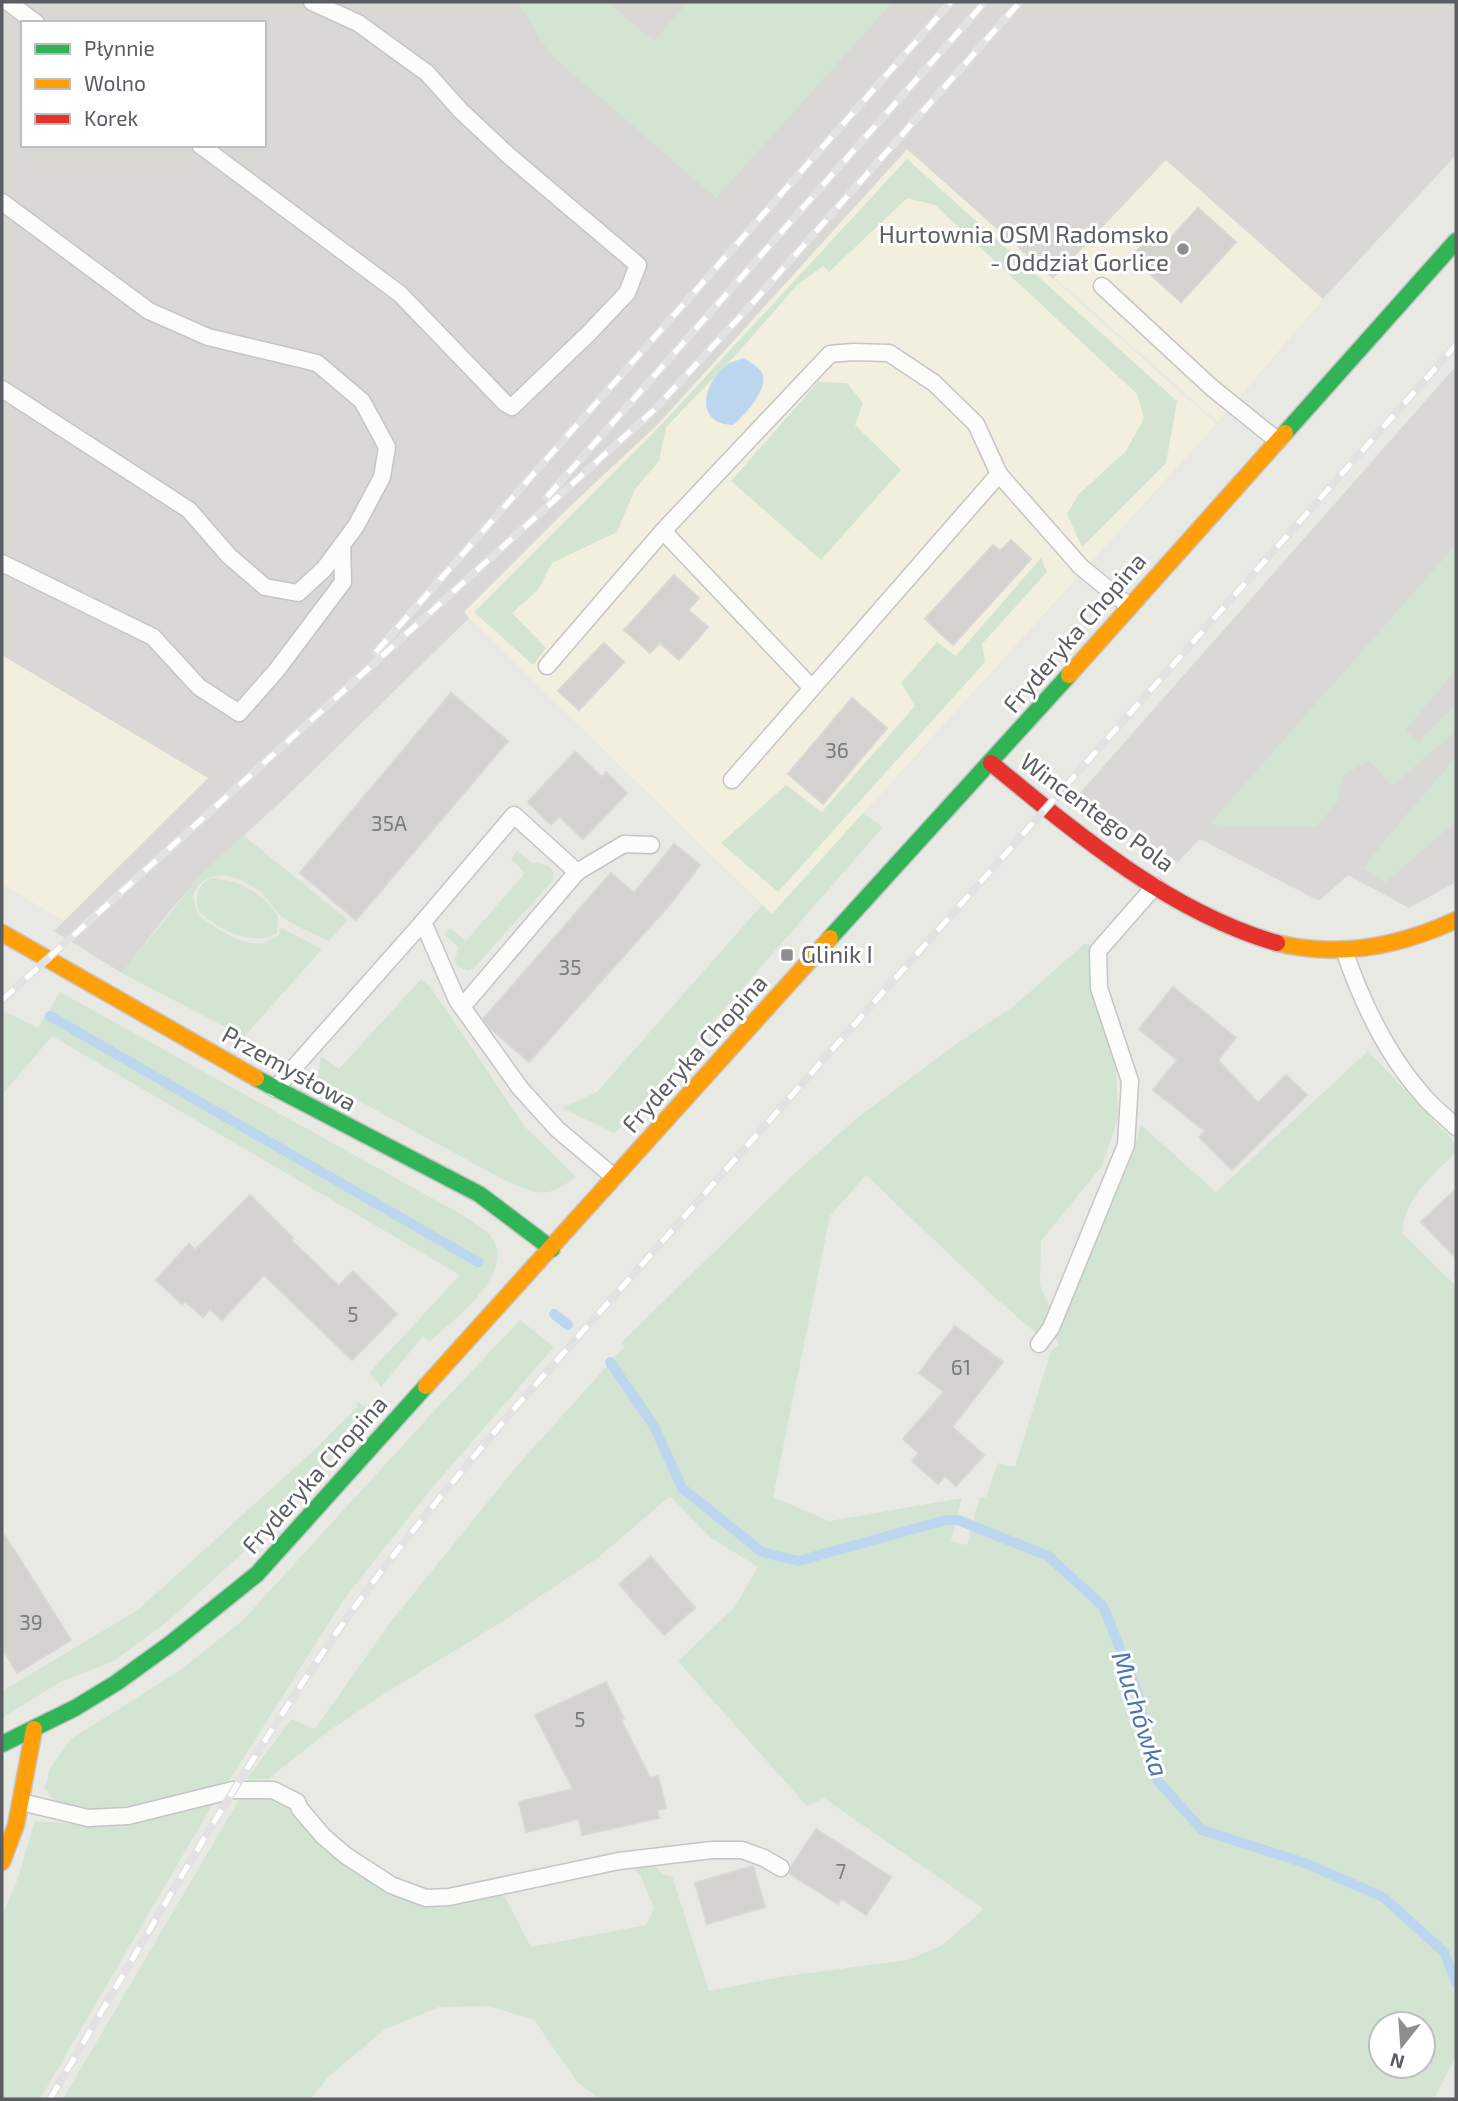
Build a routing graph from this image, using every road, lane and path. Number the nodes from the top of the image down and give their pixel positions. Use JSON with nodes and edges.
{"nodes":[{"id":1,"x":8,"y":2,"type":"edge"},
{"id":2,"x":312,"y":2,"type":"edge"},
{"id":3,"x":33,"y":21,"type":"edge"},
{"id":4,"x":204,"y":147,"type":"edge"},
{"id":5,"x":2,"y":202,"type":"edge"},
{"id":6,"x":1456,"y":241,"type":"edge"},
{"id":7,"x":1102,"y":286,"type":"dead end"},
{"id":8,"x":2,"y":389,"type":"edge"},
{"id":9,"x":1278,"y":441,"type":"junction"},
{"id":10,"x":999,"y":474,"type":"junction"},
{"id":11,"x":663,"y":531,"type":"junction"},
{"id":12,"x":342,"y":545,"type":"junction"},
{"id":13,"x":2,"y":563,"type":"edge"},
{"id":14,"x":1129,"y":606,"type":"junction"},
{"id":15,"x":547,"y":666,"type":"dead end"},
{"id":16,"x":812,"y":688,"type":"junction"},
{"id":17,"x":991,"y":763,"type":"junction"},
{"id":18,"x":733,"y":780,"type":"dead end"},
{"id":19,"x":651,"y":845,"type":"dead end"},
{"id":20,"x":578,"y":872,"type":"junction"},
{"id":21,"x":1155,"y":886,"type":"junction"},
{"id":22,"x":1456,"y":920,"type":"edge"},
{"id":23,"x":423,"y":922,"type":"junction"},
{"id":24,"x":2,"y":933,"type":"edge"},
{"id":25,"x":1344,"y":950,"type":"junction"},
{"id":26,"x":463,"y":1007,"type":"junction"},
{"id":27,"x":275,"y":1089,"type":"junction"},
{"id":28,"x":1456,"y":1128,"type":"edge"},
{"id":29,"x":614,"y":1177,"type":"junction"},
{"id":30,"x":552,"y":1249,"type":"junction"},
{"id":31,"x":1039,"y":1344,"type":"dead end"},
{"id":32,"x":34,"y":1729,"type":"junction"},
{"id":33,"x":2,"y":1744,"type":"edge"},
{"id":34,"x":20,"y":1802,"type":"junction"},
{"id":35,"x":2,"y":1861,"type":"edge"},
{"id":36,"x":781,"y":1868,"type":"dead end"}],
"edges":[{"from":1,"to":3,"type":"lane"},
{"from":2,"to":4,"type":"lane"},
{"from":5,"to":12,"type":"lane"},
{"from":6,"to":9,"type":"street","name":"Fryderyka Chopina"},
{"from":7,"to":9,"type":"lane"},
{"from":8,"to":12,"type":"lane"},
{"from":9,"to":14,"type":"street","name":"Fryderyka Chopina"},
{"from":10,"to":11,"type":"lane"},
{"from":10,"to":14,"type":"lane"},
{"from":10,"to":16,"type":"lane"},
{"from":11,"to":15,"type":"lane"},
{"from":11,"to":16,"type":"lane"},
{"from":12,"to":13,"type":"lane"},
{"from":14,"to":17,"type":"street","name":"Fryderyka Chopina"},
{"from":16,"to":18,"type":"lane"},
{"from":17,"to":21,"type":"street","name":"Wincentego Pola"},
{"from":17,"to":29,"type":"street","name":"Fryderyka Chopina"},
{"from":19,"to":20,"type":"lane"},
{"from":20,"to":23,"type":"lane"},
{"from":20,"to":26,"type":"lane"},
{"from":21,"to":25,"type":"street","name":"Wincentego Pola"},
{"from":21,"to":31,"type":"lane"},
{"from":22,"to":25,"type":"street","name":"Wincentego Pola"},
{"from":23,"to":26,"type":"lane"},
{"from":23,"to":27,"type":"lane"},
{"from":24,"to":27,"type":"street","name":"Przemysłowa"},
{"from":25,"to":28,"type":"lane"},
{"from":26,"to":29,"type":"lane"},
{"from":27,"to":30,"type":"street","name":"Przemysłowa"},
{"from":29,"to":30,"type":"street","name":"Fryderyka Chopina"},
{"from":30,"to":32,"type":"street","name":"Fryderyka Chopina"},
{"from":32,"to":33,"type":"street","name":"Fryderyka Chopina"},
{"from":32,"to":34,"type":"street"},
{"from":34,"to":35,"type":"street"},
{"from":34,"to":36,"type":"lane"}]}
